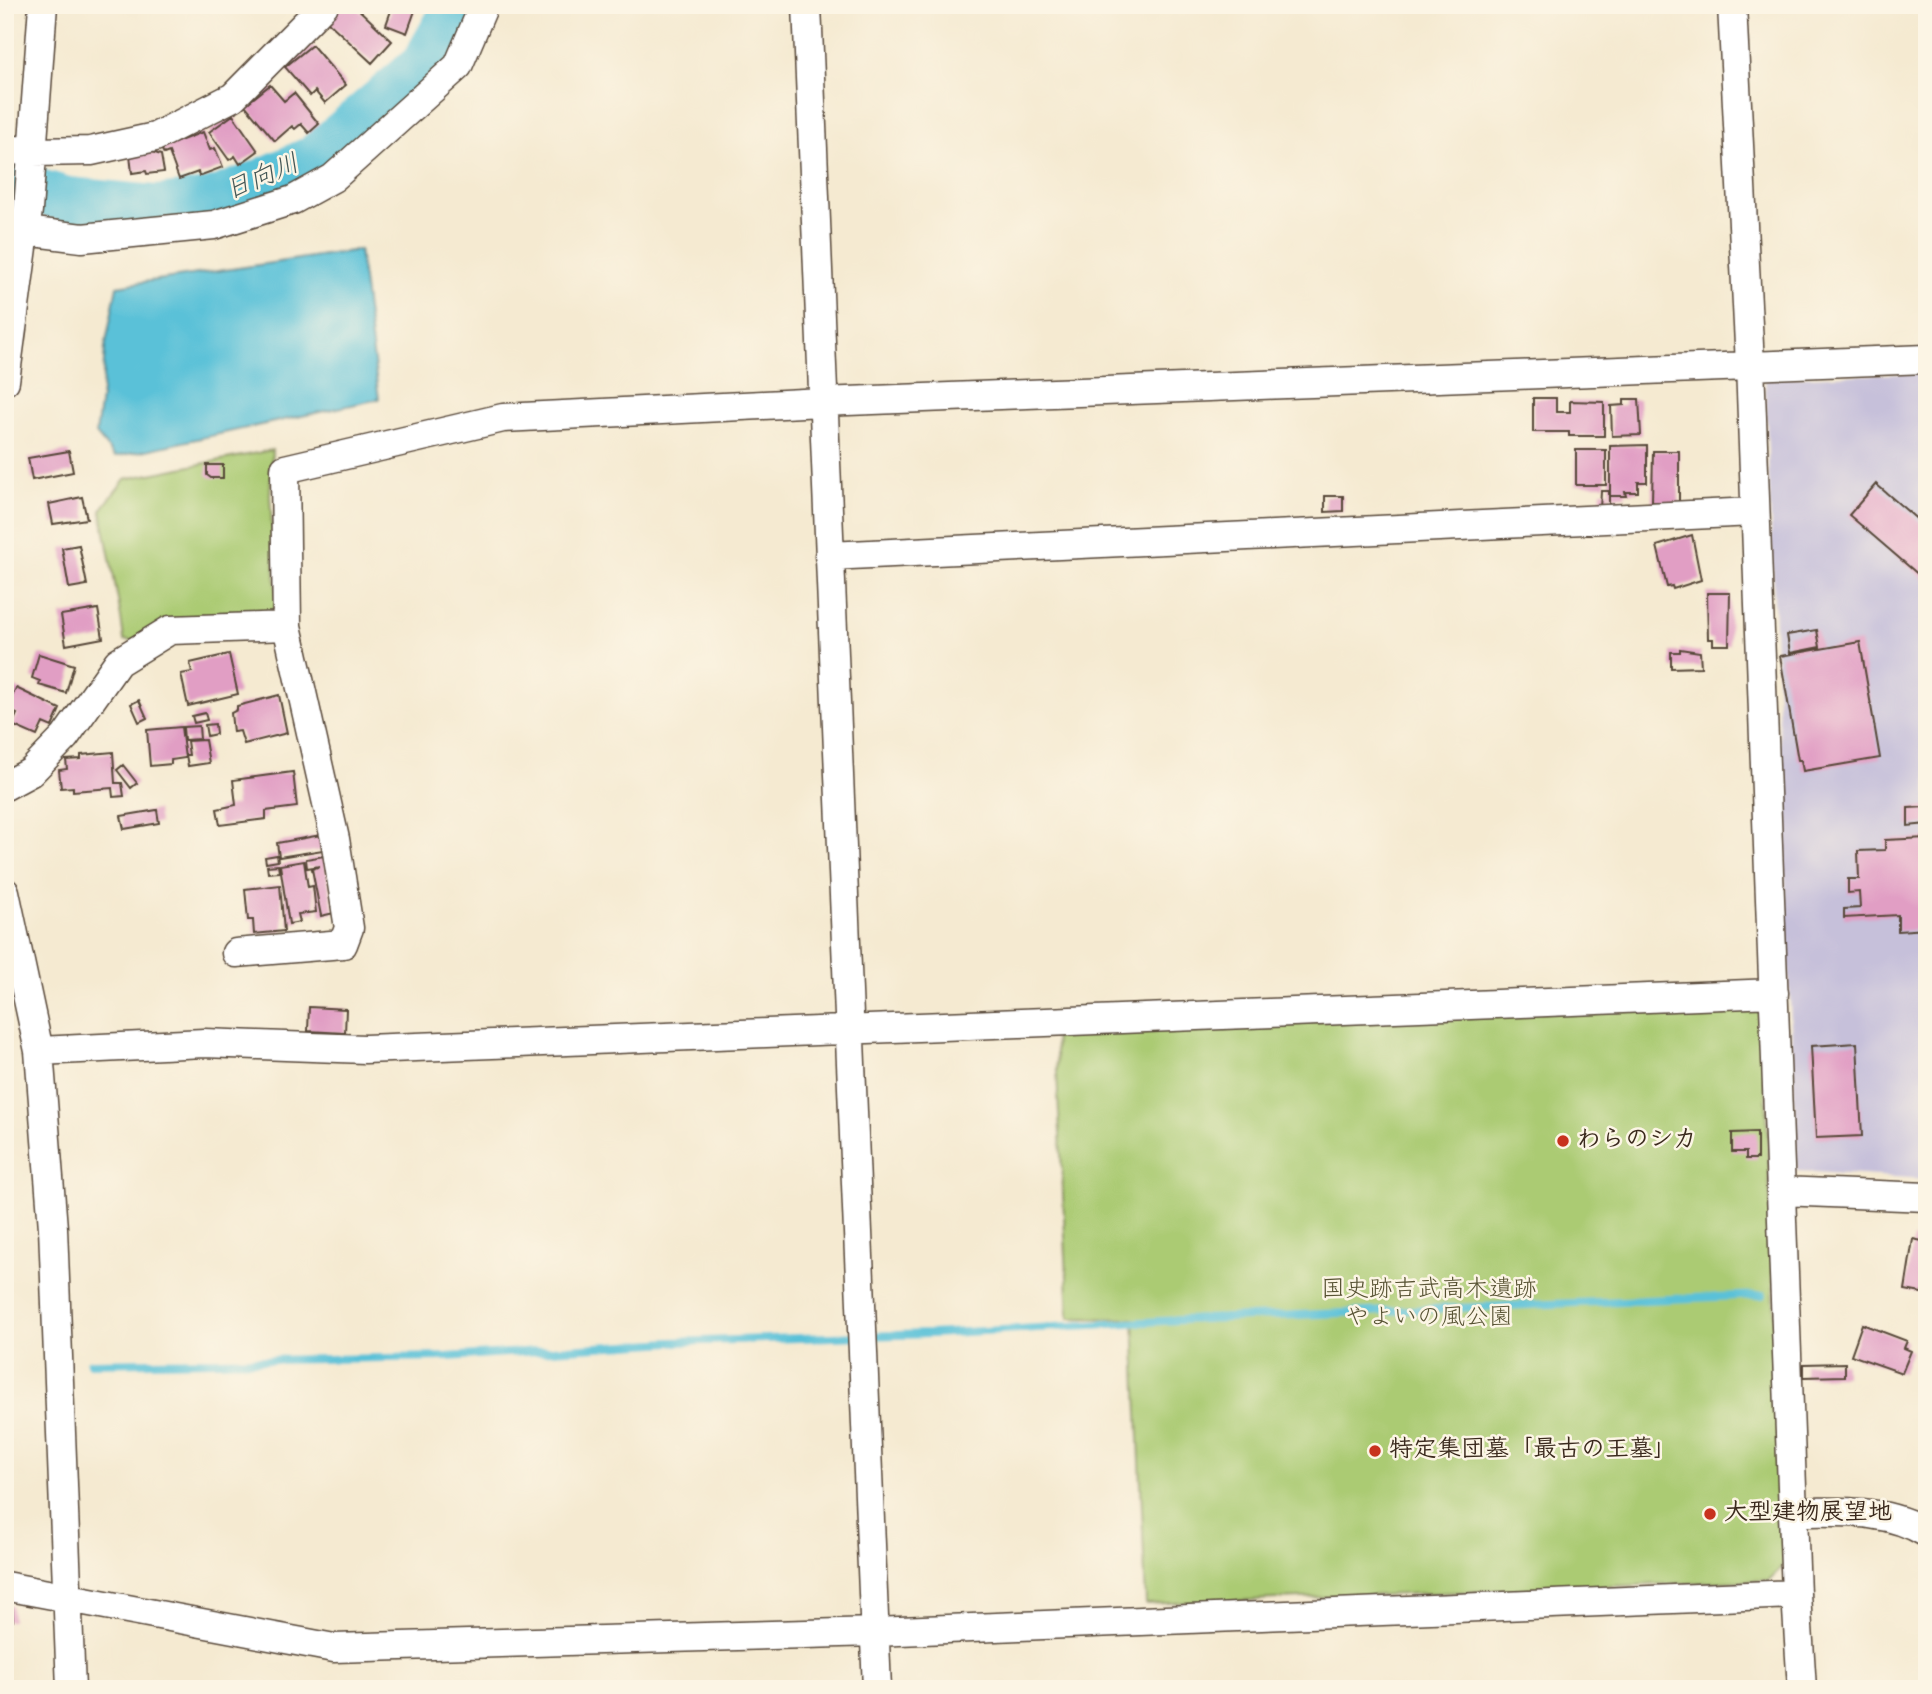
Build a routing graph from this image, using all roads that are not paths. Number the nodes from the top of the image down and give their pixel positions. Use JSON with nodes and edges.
{"nodes":[{"id":1,"x":43,"y":5,"type":"edge"},
{"id":2,"x":324,"y":5,"type":"edge"},
{"id":3,"x":484,"y":5,"type":"edge"},
{"id":4,"x":807,"y":5,"type":"edge"},
{"id":5,"x":1731,"y":5,"type":"edge"},
{"id":6,"x":5,"y":149,"type":"edge"},
{"id":7,"x":32,"y":158,"type":"junction"},
{"id":8,"x":20,"y":222,"type":"edge"},
{"id":9,"x":1927,"y":359,"type":"edge"},
{"id":10,"x":1750,"y":365,"type":"junction"},
{"id":11,"x":5,"y":382,"type":"edge"},
{"id":12,"x":822,"y":402,"type":"junction"},
{"id":13,"x":1754,"y":512,"type":"junction"},
{"id":14,"x":829,"y":556,"type":"junction"},
{"id":15,"x":287,"y":626,"type":"junction"},
{"id":16,"x":5,"y":786,"type":"edge"},
{"id":17,"x":5,"y":892,"type":"edge"},
{"id":18,"x":236,"y":953,"type":"dead end"},
{"id":19,"x":1774,"y":993,"type":"junction"},
{"id":20,"x":849,"y":1030,"type":"junction"},
{"id":21,"x":39,"y":1051,"type":"junction"},
{"id":22,"x":1782,"y":1191,"type":"junction"},
{"id":23,"x":1927,"y":1196,"type":"edge"},
{"id":24,"x":1793,"y":1513,"type":"junction"},
{"id":25,"x":1927,"y":1533,"type":"edge"},
{"id":26,"x":5,"y":1586,"type":"edge"},
{"id":27,"x":1796,"y":1594,"type":"junction"},
{"id":28,"x":68,"y":1599,"type":"junction"},
{"id":29,"x":875,"y":1632,"type":"junction"},
{"id":30,"x":71,"y":1689,"type":"edge"},
{"id":31,"x":877,"y":1689,"type":"edge"},
{"id":32,"x":1802,"y":1689,"type":"edge"}],
"edges":[{"from":1,"to":7,"type":"street"},
{"from":2,"to":7,"type":"street"},
{"from":3,"to":8,"type":"street"},
{"from":4,"to":12,"type":"street"},
{"from":5,"to":10,"type":"street"},
{"from":6,"to":7,"type":"street"},
{"from":7,"to":8,"type":"street"},
{"from":8,"to":11,"type":"street"},
{"from":9,"to":10,"type":"street"},
{"from":10,"to":12,"type":"street"},
{"from":10,"to":13,"type":"street"},
{"from":12,"to":14,"type":"street"},
{"from":12,"to":15,"type":"street"},
{"from":13,"to":14,"type":"street"},
{"from":13,"to":19,"type":"street"},
{"from":14,"to":20,"type":"street"},
{"from":15,"to":16,"type":"street"},
{"from":15,"to":18,"type":"street"},
{"from":17,"to":21,"type":"street"},
{"from":19,"to":20,"type":"street"},
{"from":19,"to":22,"type":"street"},
{"from":20,"to":21,"type":"street"},
{"from":20,"to":29,"type":"street"},
{"from":21,"to":28,"type":"street"},
{"from":22,"to":23,"type":"street"},
{"from":22,"to":24,"type":"street"},
{"from":24,"to":25,"type":"street"},
{"from":24,"to":27,"type":"street"},
{"from":26,"to":28,"type":"street"},
{"from":27,"to":29,"type":"street"},
{"from":27,"to":32,"type":"street"},
{"from":28,"to":29,"type":"street"},
{"from":28,"to":30,"type":"street"},
{"from":29,"to":31,"type":"street"}]}
